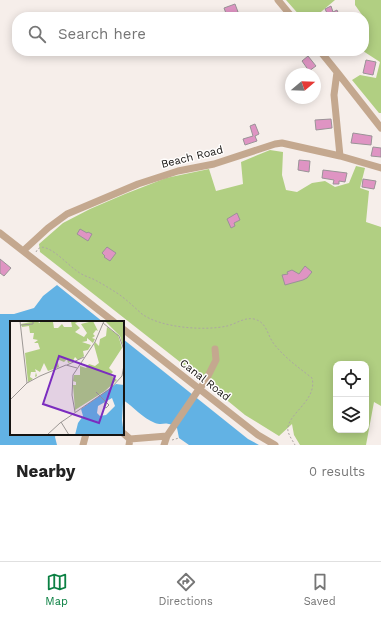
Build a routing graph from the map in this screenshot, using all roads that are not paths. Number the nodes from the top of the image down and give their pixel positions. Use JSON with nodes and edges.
{"nodes":[{"id":1,"x":278,"y":0,"type":"edge"},
{"id":2,"x":288,"y":12,"type":"edge"},
{"id":3,"x":324,"y":56,"type":"edge"},
{"id":4,"x":337,"y":72,"type":"junction"},
{"id":5,"x":372,"y":118,"type":"junction"},
{"id":6,"x":381,"y":118,"type":"edge"},
{"id":7,"x":381,"y":128,"type":"edge"},
{"id":8,"x":340,"y":156,"type":"junction"},
{"id":9,"x":381,"y":168,"type":"edge"},
{"id":10,"x":0,"y":234,"type":"edge"},
{"id":11,"x":23,"y":251,"type":"junction"},
{"id":12,"x":113,"y":321,"type":"edge"},
{"id":13,"x":124,"y":330,"type":"edge"},
{"id":14,"x":216,"y":350,"type":"dead end"},
{"id":15,"x":199,"y":389,"type":"junction"},
{"id":16,"x":86,"y":435,"type":"edge"},
{"id":17,"x":167,"y":436,"type":"junction"},
{"id":18,"x":129,"y":442,"type":"edge"},
{"id":19,"x":83,"y":445,"type":"edge"},
{"id":20,"x":164,"y":445,"type":"edge"},
{"id":21,"x":275,"y":445,"type":"edge"}],
"edges":[{"from":1,"to":2,"type":"street"},
{"from":3,"to":4,"type":"street"},
{"from":4,"to":5,"type":"street"},
{"from":4,"to":8,"type":"street"},
{"from":5,"to":6,"type":"street"},
{"from":5,"to":7,"type":"street"},
{"from":8,"to":9,"type":"street","name":"Beach Road"},
{"from":8,"to":11,"type":"street","name":"Beach Road"},
{"from":10,"to":11,"type":"street"},
{"from":11,"to":12,"type":"street"},
{"from":13,"to":15,"type":"street","name":"Canal Road"},
{"from":14,"to":15,"type":"street"},
{"from":15,"to":17,"type":"street"},
{"from":15,"to":21,"type":"street","name":"Canal Road"},
{"from":16,"to":19,"type":"street"},
{"from":17,"to":18,"type":"street"},
{"from":17,"to":20,"type":"street"}]}
